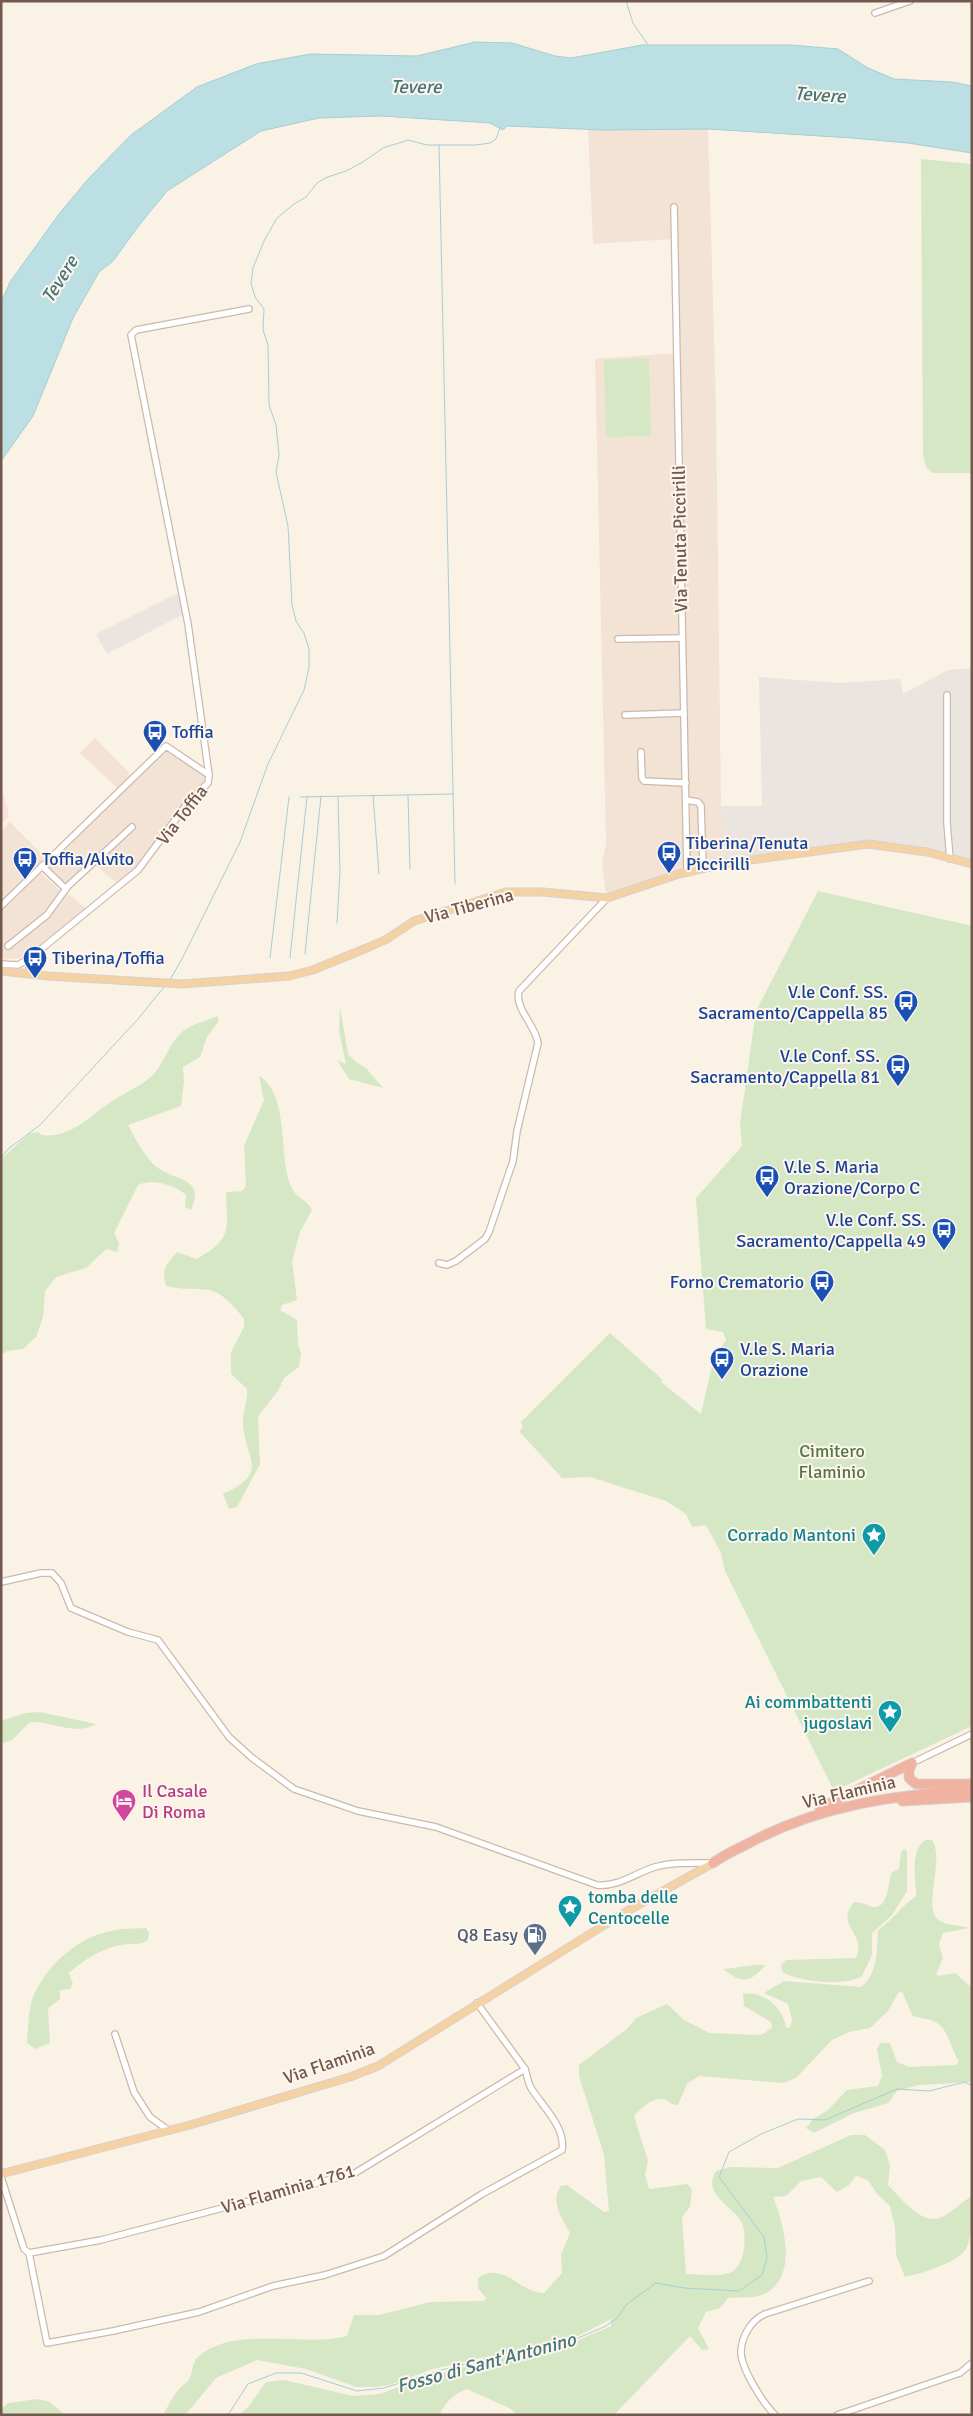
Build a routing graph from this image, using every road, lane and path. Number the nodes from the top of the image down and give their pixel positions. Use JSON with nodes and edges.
{"nodes":[{"id":1,"x":910,"y":1,"type":"edge"},
{"id":2,"x":875,"y":13,"type":"dead end"},
{"id":3,"x":674,"y":207,"type":"dead end"},
{"id":4,"x":249,"y":309,"type":"dead end"},
{"id":5,"x":682,"y":638,"type":"junction"},
{"id":6,"x":618,"y":640,"type":"dead end"},
{"id":7,"x":947,"y":694,"type":"dead end"},
{"id":8,"x":684,"y":713,"type":"junction"},
{"id":9,"x":625,"y":715,"type":"dead end"},
{"id":10,"x":641,"y":752,"type":"dead end"},
{"id":11,"x":209,"y":775,"type":"junction"},
{"id":12,"x":686,"y":783,"type":"junction"},
{"id":13,"x":686,"y":800,"type":"junction"},
{"id":14,"x":132,"y":827,"type":"dead end"},
{"id":15,"x":950,"y":859,"type":"junction"},
{"id":16,"x":972,"y":864,"type":"edge"},
{"id":17,"x":42,"y":866,"type":"junction"},
{"id":18,"x":703,"y":869,"type":"junction"},
{"id":19,"x":687,"y":872,"type":"junction"},
{"id":20,"x":66,"y":889,"type":"junction"},
{"id":21,"x":607,"y":898,"type":"junction"},
{"id":22,"x":1,"y":906,"type":"edge"},
{"id":23,"x":8,"y":946,"type":"dead end"},
{"id":24,"x":29,"y":959,"type":"junction"},
{"id":25,"x":1,"y":964,"type":"edge"},
{"id":26,"x":1,"y":971,"type":"edge"},
{"id":27,"x":28,"y":971,"type":"junction"},
{"id":28,"x":439,"y":1264,"type":"dead end"},
{"id":29,"x":1,"y":1582,"type":"edge"},
{"id":30,"x":972,"y":1734,"type":"edge"},
{"id":31,"x":912,"y":1763,"type":"junction"},
{"id":32,"x":972,"y":1784,"type":"edge"},
{"id":33,"x":972,"y":1790,"type":"edge"},
{"id":34,"x":972,"y":1797,"type":"edge"},
{"id":35,"x":793,"y":1822,"type":"junction"},
{"id":36,"x":713,"y":1863,"type":"junction"},
{"id":37,"x":477,"y":2003,"type":"junction"},
{"id":38,"x":115,"y":2034,"type":"dead end"},
{"id":39,"x":525,"y":2069,"type":"junction"},
{"id":40,"x":168,"y":2130,"type":"junction"},
{"id":41,"x":1,"y":2175,"type":"edge"},
{"id":42,"x":29,"y":2253,"type":"junction"},
{"id":43,"x":869,"y":2281,"type":"dead end"},
{"id":44,"x":972,"y":2363,"type":"edge"},
{"id":45,"x":775,"y":2415,"type":"edge"},
{"id":46,"x":837,"y":2415,"type":"edge"}],
"edges":[{"from":1,"to":2,"type":"street"},
{"from":3,"to":5,"type":"street","name":"Via Tenuta Piccirilli"},
{"from":4,"to":11,"type":"street"},
{"from":5,"to":6,"type":"street"},
{"from":5,"to":8,"type":"street","name":"Via Tenuta Piccirilli"},
{"from":7,"to":15,"type":"street"},
{"from":8,"to":9,"type":"street"},
{"from":8,"to":12,"type":"street","name":"Via Tenuta Piccirilli"},
{"from":10,"to":12,"type":"street"},
{"from":11,"to":17,"type":"street","name":"Via Toffia"},
{"from":11,"to":24,"type":"street","name":"Via Toffia"},
{"from":12,"to":13,"type":"street","name":"Via Tenuta Piccirilli"},
{"from":13,"to":18,"type":"street"},
{"from":13,"to":19,"type":"street","name":"Via Tenuta Piccirilli"},
{"from":14,"to":20,"type":"street"},
{"from":15,"to":16,"type":"main road","name":"Via Tiberina"},
{"from":15,"to":18,"type":"main road","name":"Via Tiberina"},
{"from":17,"to":20,"type":"street"},
{"from":17,"to":22,"type":"street","name":"Via Toffia"},
{"from":18,"to":19,"type":"main road","name":"Via Tiberina"},
{"from":19,"to":21,"type":"main road","name":"Via Tiberina"},
{"from":20,"to":23,"type":"street"},
{"from":21,"to":27,"type":"main road","name":"Via Tiberina"},
{"from":21,"to":28,"type":"street"},
{"from":24,"to":25,"type":"street"},
{"from":24,"to":27,"type":"street"},
{"from":26,"to":27,"type":"main road","name":"Via Tiberina"},
{"from":29,"to":36,"type":"street"},
{"from":30,"to":31,"type":"street","name":"Via Flaminia"},
{"from":31,"to":32,"type":"highway"},
{"from":31,"to":35,"type":"highway"},
{"from":33,"to":35,"type":"highway","name":"Via Flaminia"},
{"from":34,"to":36,"type":"highway","name":"Via Flaminia"},
{"from":35,"to":36,"type":"highway","name":"Via Flaminia"},
{"from":36,"to":37,"type":"main road","name":"Via Flaminia"},
{"from":37,"to":39,"type":"street"},
{"from":37,"to":40,"type":"main road","name":"Via Flaminia"},
{"from":38,"to":40,"type":"street"},
{"from":39,"to":42,"type":"street","name":"Via Flaminia 1761"},
{"from":39,"to":42,"type":"street"},
{"from":40,"to":41,"type":"main road","name":"Via Flaminia"},
{"from":41,"to":42,"type":"street"},
{"from":43,"to":45,"type":"street"},
{"from":44,"to":46,"type":"street"}]}
